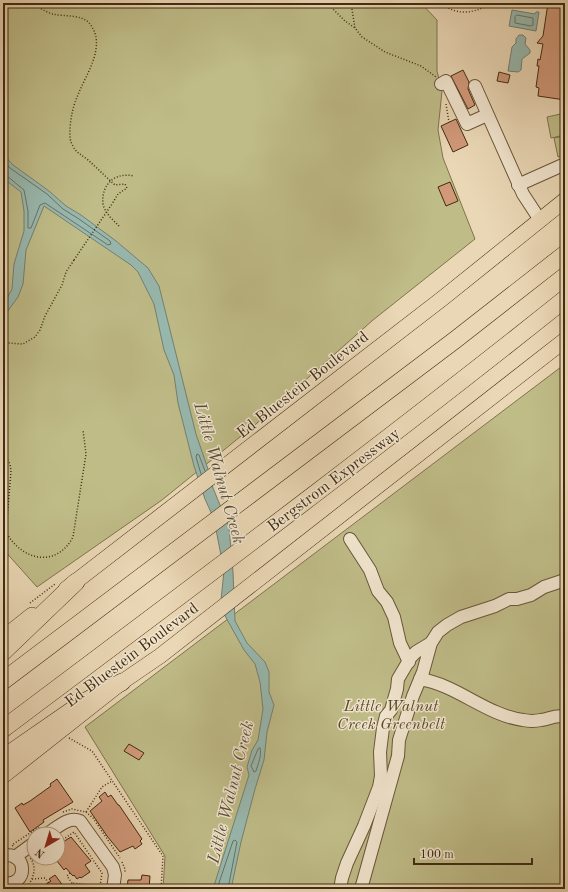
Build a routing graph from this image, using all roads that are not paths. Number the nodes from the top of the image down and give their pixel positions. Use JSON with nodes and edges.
{"nodes":[{"id":1,"x":441,"y":84,"type":"road end"},
{"id":2,"x":476,"y":86,"type":"dead end"},
{"id":3,"x":487,"y":115,"type":"junction"},
{"id":4,"x":565,"y":164,"type":"edge"},
{"id":5,"x":518,"y":184,"type":"junction"},
{"id":6,"x":565,"y":200,"type":"edge"},
{"id":7,"x":540,"y":220,"type":"junction"},
{"id":8,"x":565,"y":254,"type":"edge"},
{"id":9,"x":565,"y":299,"type":"edge"},
{"id":10,"x":565,"y":340,"type":"edge"},
{"id":11,"x":350,"y":539,"type":"dead end"},
{"id":12,"x":565,"y":580,"type":"edge"},
{"id":13,"x":76,"y":582,"type":"junction"},
{"id":14,"x":3,"y":638,"type":"edge"},
{"id":15,"x":431,"y":643,"type":"junction"},
{"id":16,"x":3,"y":652,"type":"edge"},
{"id":17,"x":409,"y":662,"type":"junction"},
{"id":18,"x":420,"y":679,"type":"junction"},
{"id":19,"x":3,"y":681,"type":"edge"},
{"id":20,"x":122,"y":682,"type":"junction"},
{"id":21,"x":565,"y":718,"type":"edge"},
{"id":22,"x":3,"y":728,"type":"edge"},
{"id":23,"x":3,"y":758,"type":"edge"},
{"id":24,"x":3,"y":776,"type":"edge"},
{"id":25,"x":59,"y":826,"type":"edge"},
{"id":26,"x":26,"y":849,"type":"edge"},
{"id":27,"x":3,"y":856,"type":"edge"},
{"id":28,"x":16,"y":858,"type":"junction"},
{"id":29,"x":3,"y":882,"type":"edge"},
{"id":30,"x":113,"y":889,"type":"edge"},
{"id":31,"x":340,"y":889,"type":"edge"},
{"id":32,"x":361,"y":889,"type":"edge"}],
"edges":[{"from":1,"to":3,"type":"lane"},
{"from":2,"to":3,"type":"lane"},
{"from":3,"to":5,"type":"lane"},
{"from":4,"to":5,"type":"lane"},
{"from":5,"to":7,"type":"lane"},
{"from":6,"to":7,"type":"main road","name":"Ed Bluestein Boulevard"},
{"from":7,"to":13,"type":"main road","name":"Ed Bluestein Boulevard"},
{"from":8,"to":19,"type":"highway"},
{"from":9,"to":22,"type":"highway","name":"Bergstrom Expressway"},
{"from":10,"to":20,"type":"main road","name":"Ed Bluestein Boulevard"},
{"from":11,"to":17,"type":"lane"},
{"from":12,"to":15,"type":"lane"},
{"from":13,"to":14,"type":"main road","name":"Ed Bluestein Boulevard"},
{"from":13,"to":16,"type":"highway"},
{"from":15,"to":17,"type":"lane"},
{"from":15,"to":18,"type":"lane"},
{"from":17,"to":31,"type":"lane"},
{"from":18,"to":21,"type":"lane"},
{"from":18,"to":32,"type":"lane"},
{"from":20,"to":23,"type":"highway"},
{"from":20,"to":24,"type":"main road","name":"Ed Bluestein Boulevard"},
{"from":25,"to":30,"type":"lane"},
{"from":26,"to":28,"type":"lane"},
{"from":27,"to":28,"type":"lane"},
{"from":28,"to":29,"type":"lane"}]}
